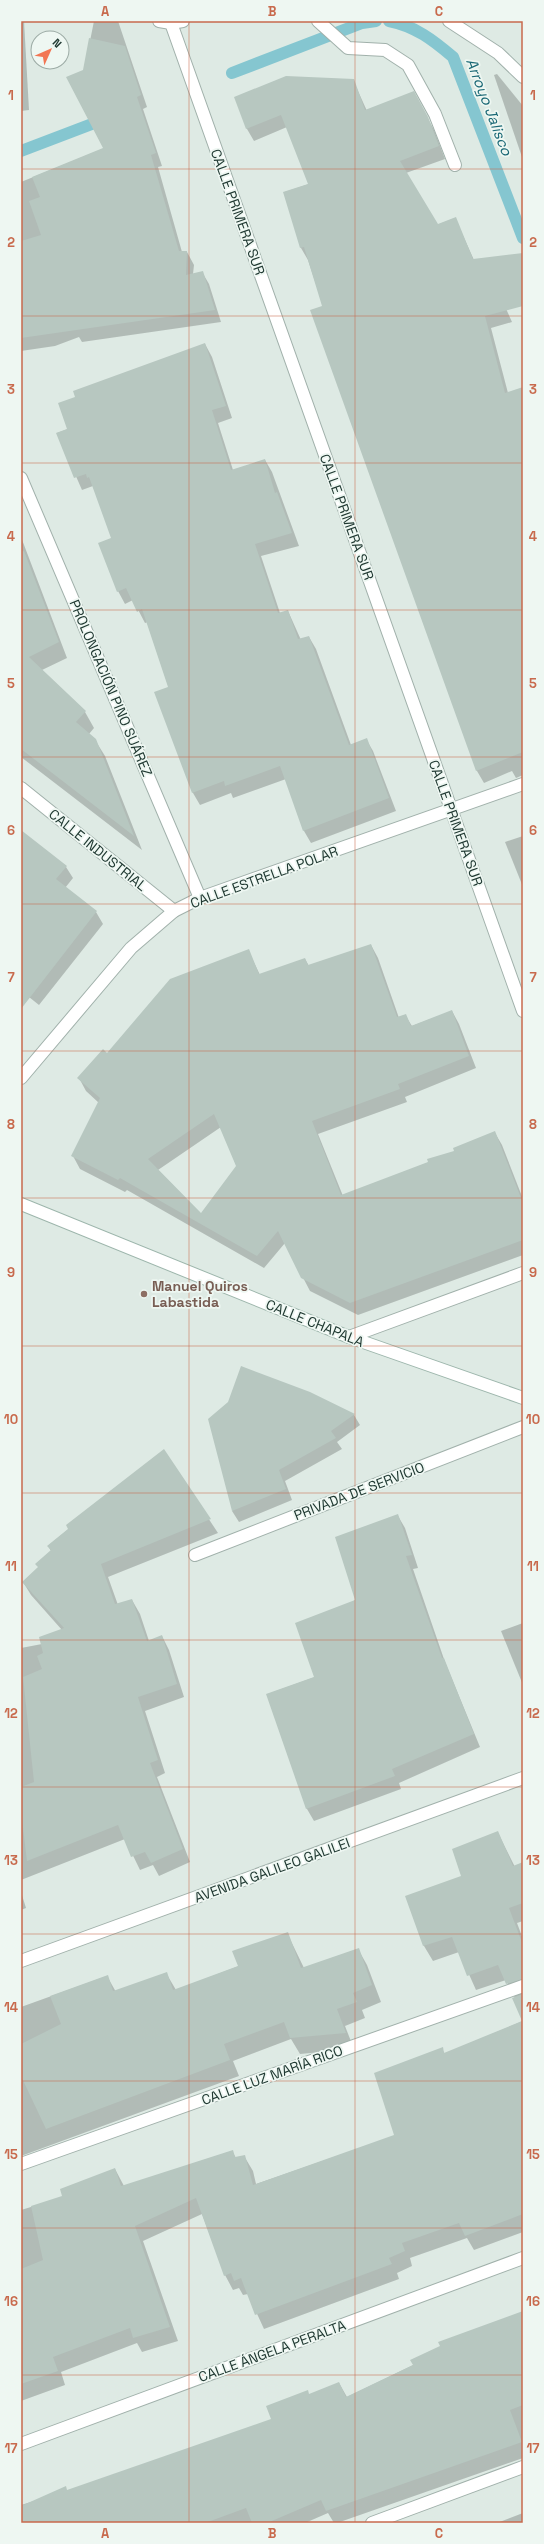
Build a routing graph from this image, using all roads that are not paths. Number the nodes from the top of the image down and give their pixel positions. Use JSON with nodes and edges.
{"nodes":[{"id":1,"x":159,"y":21,"type":"edge"},
{"id":2,"x":318,"y":21,"type":"edge"},
{"id":3,"x":449,"y":21,"type":"edge"},
{"id":4,"x":177,"y":22,"type":"edge"},
{"id":5,"x":523,"y":78,"type":"edge"},
{"id":6,"x":454,"y":165,"type":"dead end"},
{"id":7,"x":21,"y":478,"type":"edge"},
{"id":8,"x":523,"y":784,"type":"edge"},
{"id":9,"x":21,"y":788,"type":"edge"},
{"id":10,"x":451,"y":810,"type":"junction"},
{"id":11,"x":200,"y":898,"type":"junction"},
{"id":12,"x":174,"y":911,"type":"junction"},
{"id":13,"x":523,"y":1011,"type":"edge"},
{"id":14,"x":21,"y":1078,"type":"edge"},
{"id":15,"x":21,"y":1204,"type":"edge"},
{"id":16,"x":523,"y":1273,"type":"edge"},
{"id":17,"x":349,"y":1337,"type":"junction"},
{"id":18,"x":523,"y":1398,"type":"edge"},
{"id":19,"x":523,"y":1427,"type":"edge"},
{"id":20,"x":195,"y":1555,"type":"dead end"},
{"id":21,"x":523,"y":1778,"type":"edge"},
{"id":22,"x":21,"y":1961,"type":"edge"},
{"id":23,"x":523,"y":1986,"type":"edge"},
{"id":24,"x":21,"y":2164,"type":"edge"},
{"id":25,"x":523,"y":2258,"type":"edge"},
{"id":26,"x":21,"y":2444,"type":"edge"},
{"id":27,"x":523,"y":2467,"type":"edge"},
{"id":28,"x":372,"y":2523,"type":"edge"}],
"edges":[{"from":1,"to":4,"type":"street"},
{"from":2,"to":6,"type":"street"},
{"from":3,"to":5,"type":"street"},
{"from":4,"to":10,"type":"street","name":"CALLE PRIMERA SUR"},
{"from":7,"to":11,"type":"street","name":"PROLONGACIÓN PINO SUÁREZ"},
{"from":8,"to":10,"type":"street","name":"CALLE ESTRELLA POLAR"},
{"from":9,"to":12,"type":"street","name":"CALLE INDUSTRIAL"},
{"from":10,"to":11,"type":"street","name":"CALLE ESTRELLA POLAR"},
{"from":10,"to":13,"type":"street","name":"CALLE PRIMERA SUR"},
{"from":11,"to":12,"type":"street","name":"CALLE ESTRELLA POLAR"},
{"from":12,"to":14,"type":"street","name":"CALLE ESTRELLA POLAR"},
{"from":15,"to":17,"type":"street","name":"CALLE CHAPALA"},
{"from":16,"to":17,"type":"street"},
{"from":17,"to":18,"type":"street","name":"CALLE CHAPALA"},
{"from":19,"to":20,"type":"street","name":"PRIVADA DE SERVICIO"},
{"from":21,"to":22,"type":"street","name":"AVENIDA GALILEO GALILEI"},
{"from":23,"to":24,"type":"street","name":"CALLE LUZ MARÍA RICO"},
{"from":25,"to":26,"type":"street","name":"CALLE ÁNGELA PERALTA"},
{"from":27,"to":28,"type":"street"}]}
